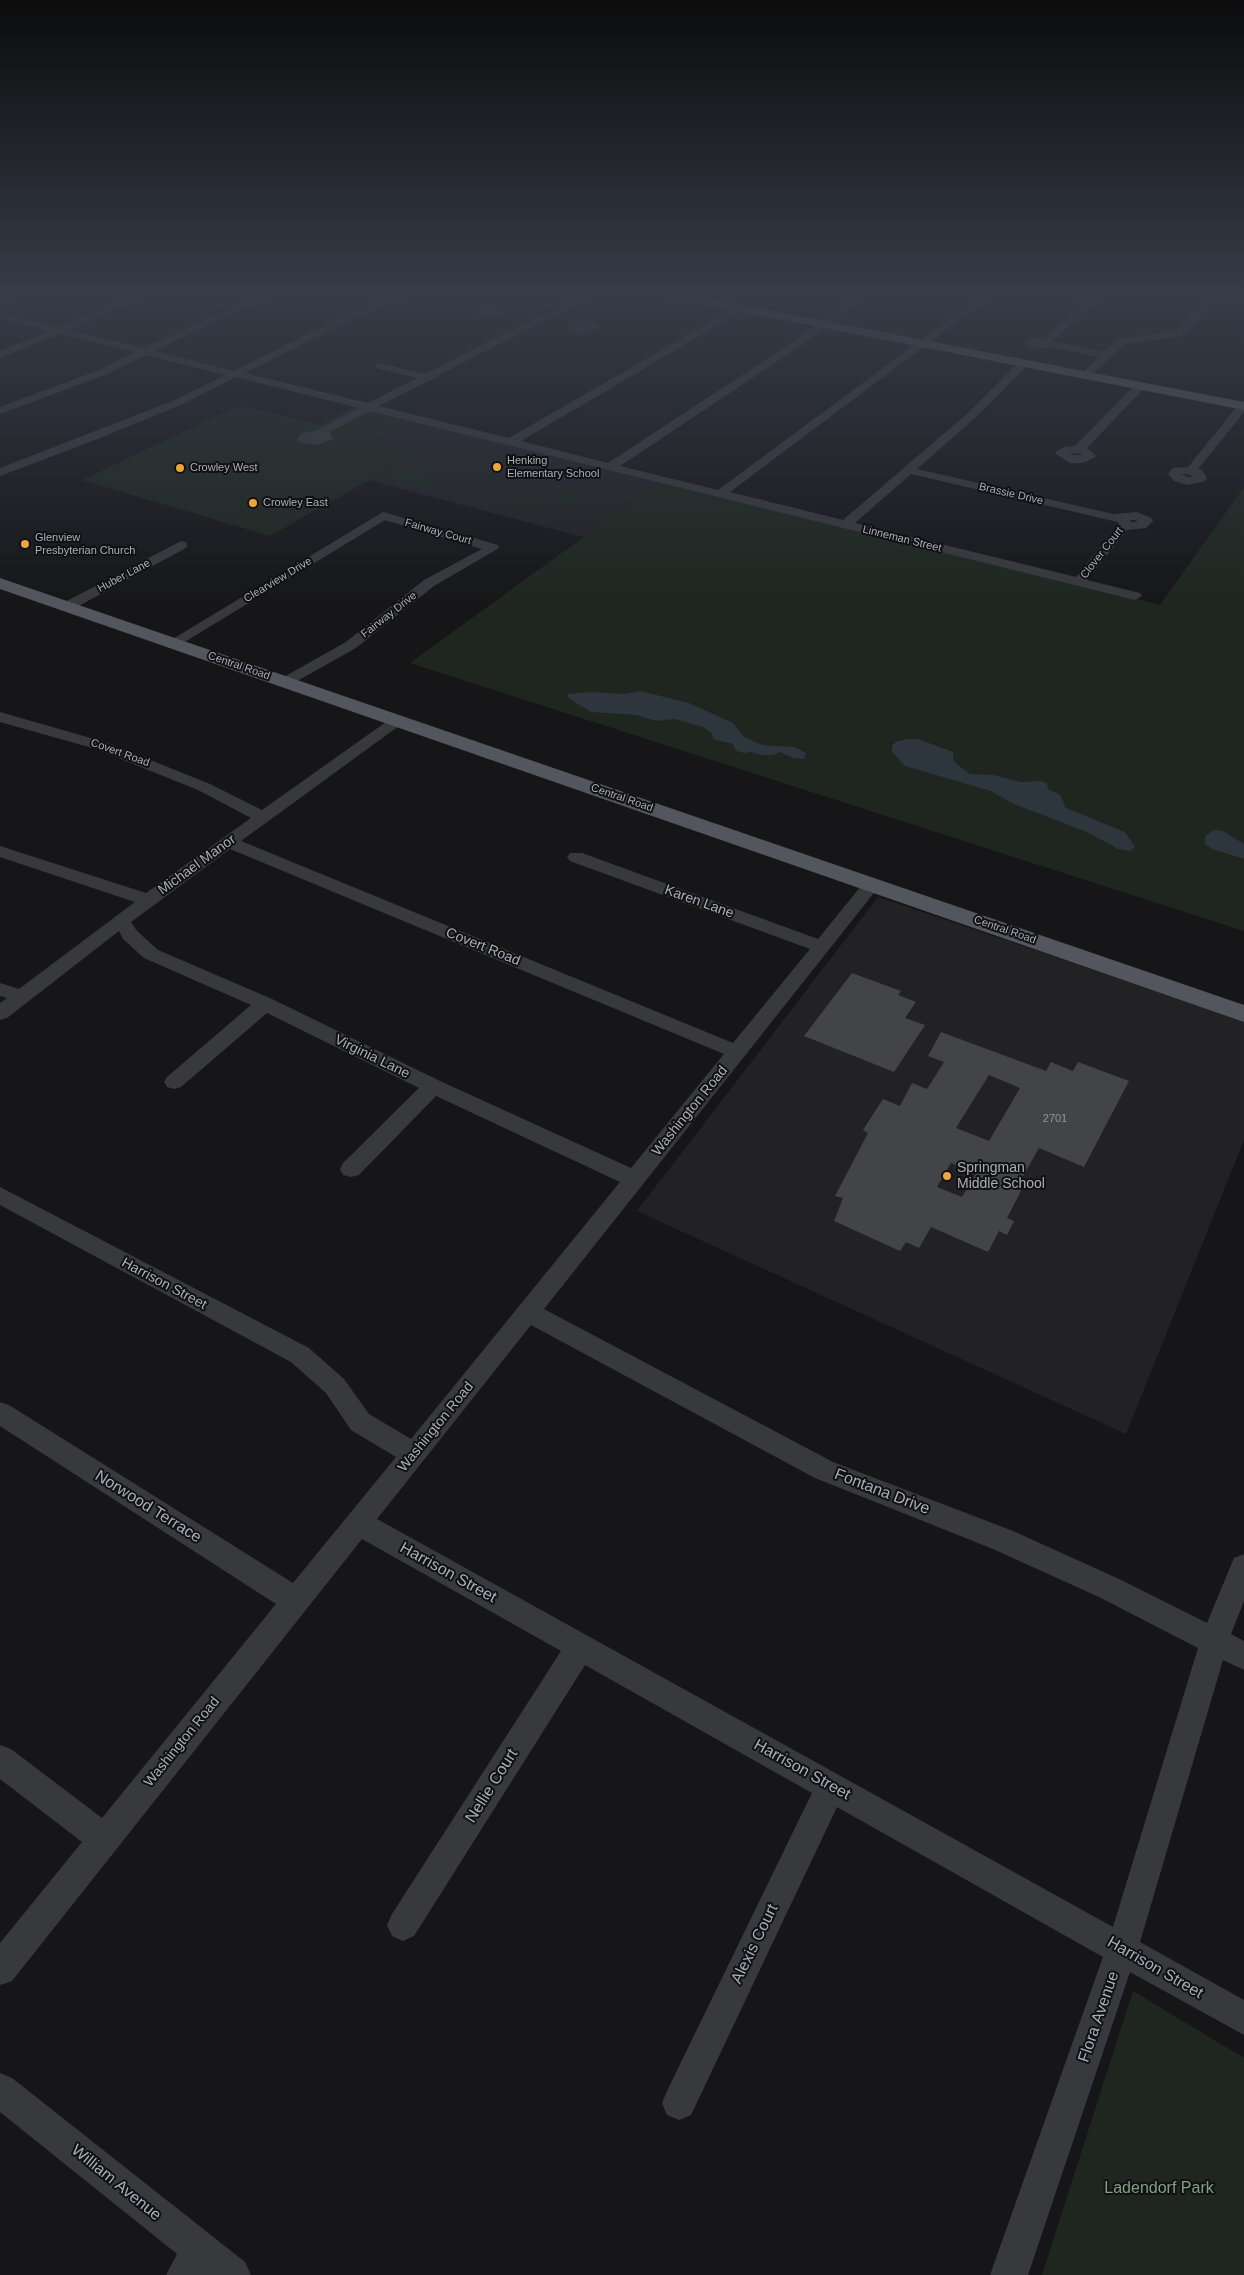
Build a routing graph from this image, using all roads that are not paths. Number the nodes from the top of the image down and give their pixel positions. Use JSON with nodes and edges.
{"nodes":[{"id":1,"x":37,"y":397,"type":"edge"},
{"id":2,"x":188,"y":397,"type":"edge"},
{"id":3,"x":326,"y":397,"type":"edge"},
{"id":4,"x":391,"y":397,"type":"edge"},
{"id":5,"x":586,"y":397,"type":"edge"},
{"id":6,"x":716,"y":397,"type":"edge"},
{"id":7,"x":850,"y":397,"type":"edge"},
{"id":8,"x":988,"y":397,"type":"edge"},
{"id":9,"x":1129,"y":397,"type":"edge"},
{"id":10,"x":1198,"y":397,"type":"edge"},
{"id":11,"x":1244,"y":406,"type":"edge"},
{"id":12,"x":369,"y":408,"type":"junction"},
{"id":13,"x":0,"y":411,"type":"edge"},
{"id":14,"x":319,"y":433,"type":"dead end"},
{"id":15,"x":511,"y":442,"type":"junction"},
{"id":16,"x":1080,"y":449,"type":"dead end"},
{"id":17,"x":610,"y":467,"type":"junction"},
{"id":18,"x":908,"y":470,"type":"junction"},
{"id":19,"x":1191,"y":470,"type":"dead end"},
{"id":20,"x":0,"y":472,"type":"edge"},
{"id":21,"x":720,"y":494,"type":"junction"},
{"id":22,"x":383,"y":516,"type":"joint"},
{"id":23,"x":1121,"y":523,"type":"joint"},
{"id":24,"x":845,"y":525,"type":"junction"},
{"id":25,"x":181,"y":546,"type":"dead end"},
{"id":26,"x":493,"y":548,"type":"joint"},
{"id":27,"x":1079,"y":582,"type":"junction"},
{"id":28,"x":4,"y":587,"type":"edge"},
{"id":29,"x":1135,"y":596,"type":"dead end"},
{"id":30,"x":68,"y":606,"type":"junction"},
{"id":31,"x":173,"y":643,"type":"junction"},
{"id":32,"x":285,"y":682,"type":"junction"},
{"id":33,"x":0,"y":717,"type":"edge"},
{"id":34,"x":398,"y":720,"type":"junction"},
{"id":35,"x":263,"y":817,"type":"junction"},
{"id":36,"x":229,"y":842,"type":"junction"},
{"id":37,"x":0,"y":851,"type":"edge"},
{"id":38,"x":576,"y":857,"type":"dead end"},
{"id":39,"x":872,"y":884,"type":"junction"},
{"id":40,"x":148,"y":900,"type":"junction"},
{"id":41,"x":120,"y":920,"type":"junction"},
{"id":42,"x":822,"y":947,"type":"junction"},
{"id":43,"x":0,"y":989,"type":"edge"},
{"id":44,"x":20,"y":996,"type":"junction"},
{"id":45,"x":265,"y":1004,"type":"junction"},
{"id":46,"x":0,"y":1013,"type":"edge"},
{"id":47,"x":1244,"y":1014,"type":"edge"},
{"id":48,"x":737,"y":1052,"type":"junction"},
{"id":49,"x":174,"y":1082,"type":"dead end"},
{"id":50,"x":433,"y":1086,"type":"junction"},
{"id":51,"x":351,"y":1169,"type":"dead end"},
{"id":52,"x":635,"y":1179,"type":"junction"},
{"id":53,"x":0,"y":1195,"type":"edge"},
{"id":54,"x":528,"y":1312,"type":"junction"},
{"id":55,"x":0,"y":1413,"type":"edge"},
{"id":56,"x":414,"y":1454,"type":"junction"},
{"id":57,"x":359,"y":1523,"type":"junction"},
{"id":58,"x":1244,"y":1567,"type":"edge"},
{"id":59,"x":296,"y":1601,"type":"junction"},
{"id":60,"x":1214,"y":1641,"type":"junction"},
{"id":61,"x":580,"y":1647,"type":"junction"},
{"id":62,"x":1244,"y":1656,"type":"edge"},
{"id":63,"x":0,"y":1760,"type":"edge"},
{"id":64,"x":831,"y":1786,"type":"junction"},
{"id":65,"x":104,"y":1839,"type":"junction"},
{"id":66,"x":403,"y":1925,"type":"dead end"},
{"id":67,"x":1122,"y":1949,"type":"junction"},
{"id":68,"x":0,"y":1969,"type":"edge"},
{"id":69,"x":1244,"y":2018,"type":"edge"},
{"id":70,"x":0,"y":2090,"type":"edge"},
{"id":71,"x":679,"y":2103,"type":"dead end"},
{"id":72,"x":193,"y":2263,"type":"edge"},
{"id":73,"x":232,"y":2275,"type":"edge"},
{"id":74,"x":1008,"y":2275,"type":"edge"}],
"edges":[{"from":1,"to":13,"type":"street"},
{"from":2,"to":20,"type":"street"},
{"from":3,"to":12,"type":"street","name":"Linneman Street"},
{"from":4,"to":12,"type":"street"},
{"from":5,"to":15,"type":"street"},
{"from":6,"to":17,"type":"street"},
{"from":7,"to":21,"type":"street"},
{"from":8,"to":18,"type":"street"},
{"from":9,"to":16,"type":"street"},
{"from":10,"to":11,"type":"main road"},
{"from":11,"to":19,"type":"street"},
{"from":12,"to":14,"type":"street"},
{"from":12,"to":15,"type":"street","name":"Linneman Street"},
{"from":15,"to":17,"type":"street","name":"Linneman Street"},
{"from":17,"to":21,"type":"street","name":"Linneman Street"},
{"from":18,"to":23,"type":"street","name":"Brassie Drive"},
{"from":18,"to":24,"type":"street"},
{"from":21,"to":24,"type":"street","name":"Linneman Street"},
{"from":22,"to":26,"type":"street","name":"Fairway Court"},
{"from":22,"to":31,"type":"street","name":"Clearview Drive"},
{"from":23,"to":27,"type":"street","name":"Clover Court"},
{"from":24,"to":27,"type":"street","name":"Linneman Street"},
{"from":25,"to":30,"type":"street","name":"Huber Lane"},
{"from":26,"to":32,"type":"street","name":"Fairway Drive"},
{"from":27,"to":29,"type":"street","name":"Linneman Street"},
{"from":28,"to":30,"type":"main road","name":"Central Road"},
{"from":30,"to":31,"type":"main road","name":"Central Road"},
{"from":31,"to":32,"type":"main road","name":"Central Road"},
{"from":32,"to":34,"type":"main road","name":"Central Road"},
{"from":33,"to":35,"type":"street","name":"Covert Road"},
{"from":34,"to":35,"type":"street","name":"Michael Manor"},
{"from":34,"to":39,"type":"main road","name":"Central Road"},
{"from":35,"to":36,"type":"street","name":"Michael Manor"},
{"from":36,"to":40,"type":"street","name":"Michael Manor"},
{"from":36,"to":48,"type":"street","name":"Covert Road"},
{"from":37,"to":40,"type":"street"},
{"from":38,"to":42,"type":"street","name":"Karen Lane"},
{"from":39,"to":42,"type":"street","name":"Washington Road"},
{"from":39,"to":47,"type":"main road","name":"Central Road"},
{"from":40,"to":41,"type":"street","name":"Michael Manor"},
{"from":41,"to":44,"type":"street","name":"Michael Manor"},
{"from":41,"to":45,"type":"street","name":"Virginia Lane"},
{"from":42,"to":48,"type":"street","name":"Washington Road"},
{"from":43,"to":44,"type":"street"},
{"from":44,"to":46,"type":"street","name":"Michael Manor"},
{"from":45,"to":49,"type":"street"},
{"from":45,"to":50,"type":"street","name":"Virginia Lane"},
{"from":48,"to":52,"type":"street","name":"Washington Road"},
{"from":50,"to":51,"type":"street"},
{"from":50,"to":52,"type":"street","name":"Virginia Lane"},
{"from":52,"to":54,"type":"street","name":"Washington Road"},
{"from":53,"to":56,"type":"street","name":"Harrison Street"},
{"from":54,"to":56,"type":"street","name":"Washington Road"},
{"from":54,"to":60,"type":"street","name":"Fontana Drive"},
{"from":55,"to":59,"type":"street","name":"Norwood Terrace"},
{"from":56,"to":57,"type":"street","name":"Washington Road"},
{"from":57,"to":59,"type":"street","name":"Washington Road"},
{"from":57,"to":61,"type":"street","name":"Harrison Street"},
{"from":58,"to":60,"type":"street","name":"Flora Avenue"},
{"from":59,"to":65,"type":"street","name":"Washington Road"},
{"from":60,"to":62,"type":"street","name":"Fontana Drive"},
{"from":60,"to":67,"type":"street","name":"Flora Avenue"},
{"from":61,"to":64,"type":"street","name":"Harrison Street"},
{"from":61,"to":66,"type":"street","name":"Nellie Court"},
{"from":63,"to":65,"type":"street"},
{"from":64,"to":67,"type":"street","name":"Harrison Street"},
{"from":64,"to":71,"type":"street","name":"Alexis Court"},
{"from":65,"to":68,"type":"street","name":"Washington Road"},
{"from":67,"to":69,"type":"street","name":"Harrison Street"},
{"from":67,"to":74,"type":"street","name":"Flora Avenue"},
{"from":70,"to":72,"type":"street","name":"William Avenue"},
{"from":72,"to":73,"type":"street","name":"William Avenue"}]}
